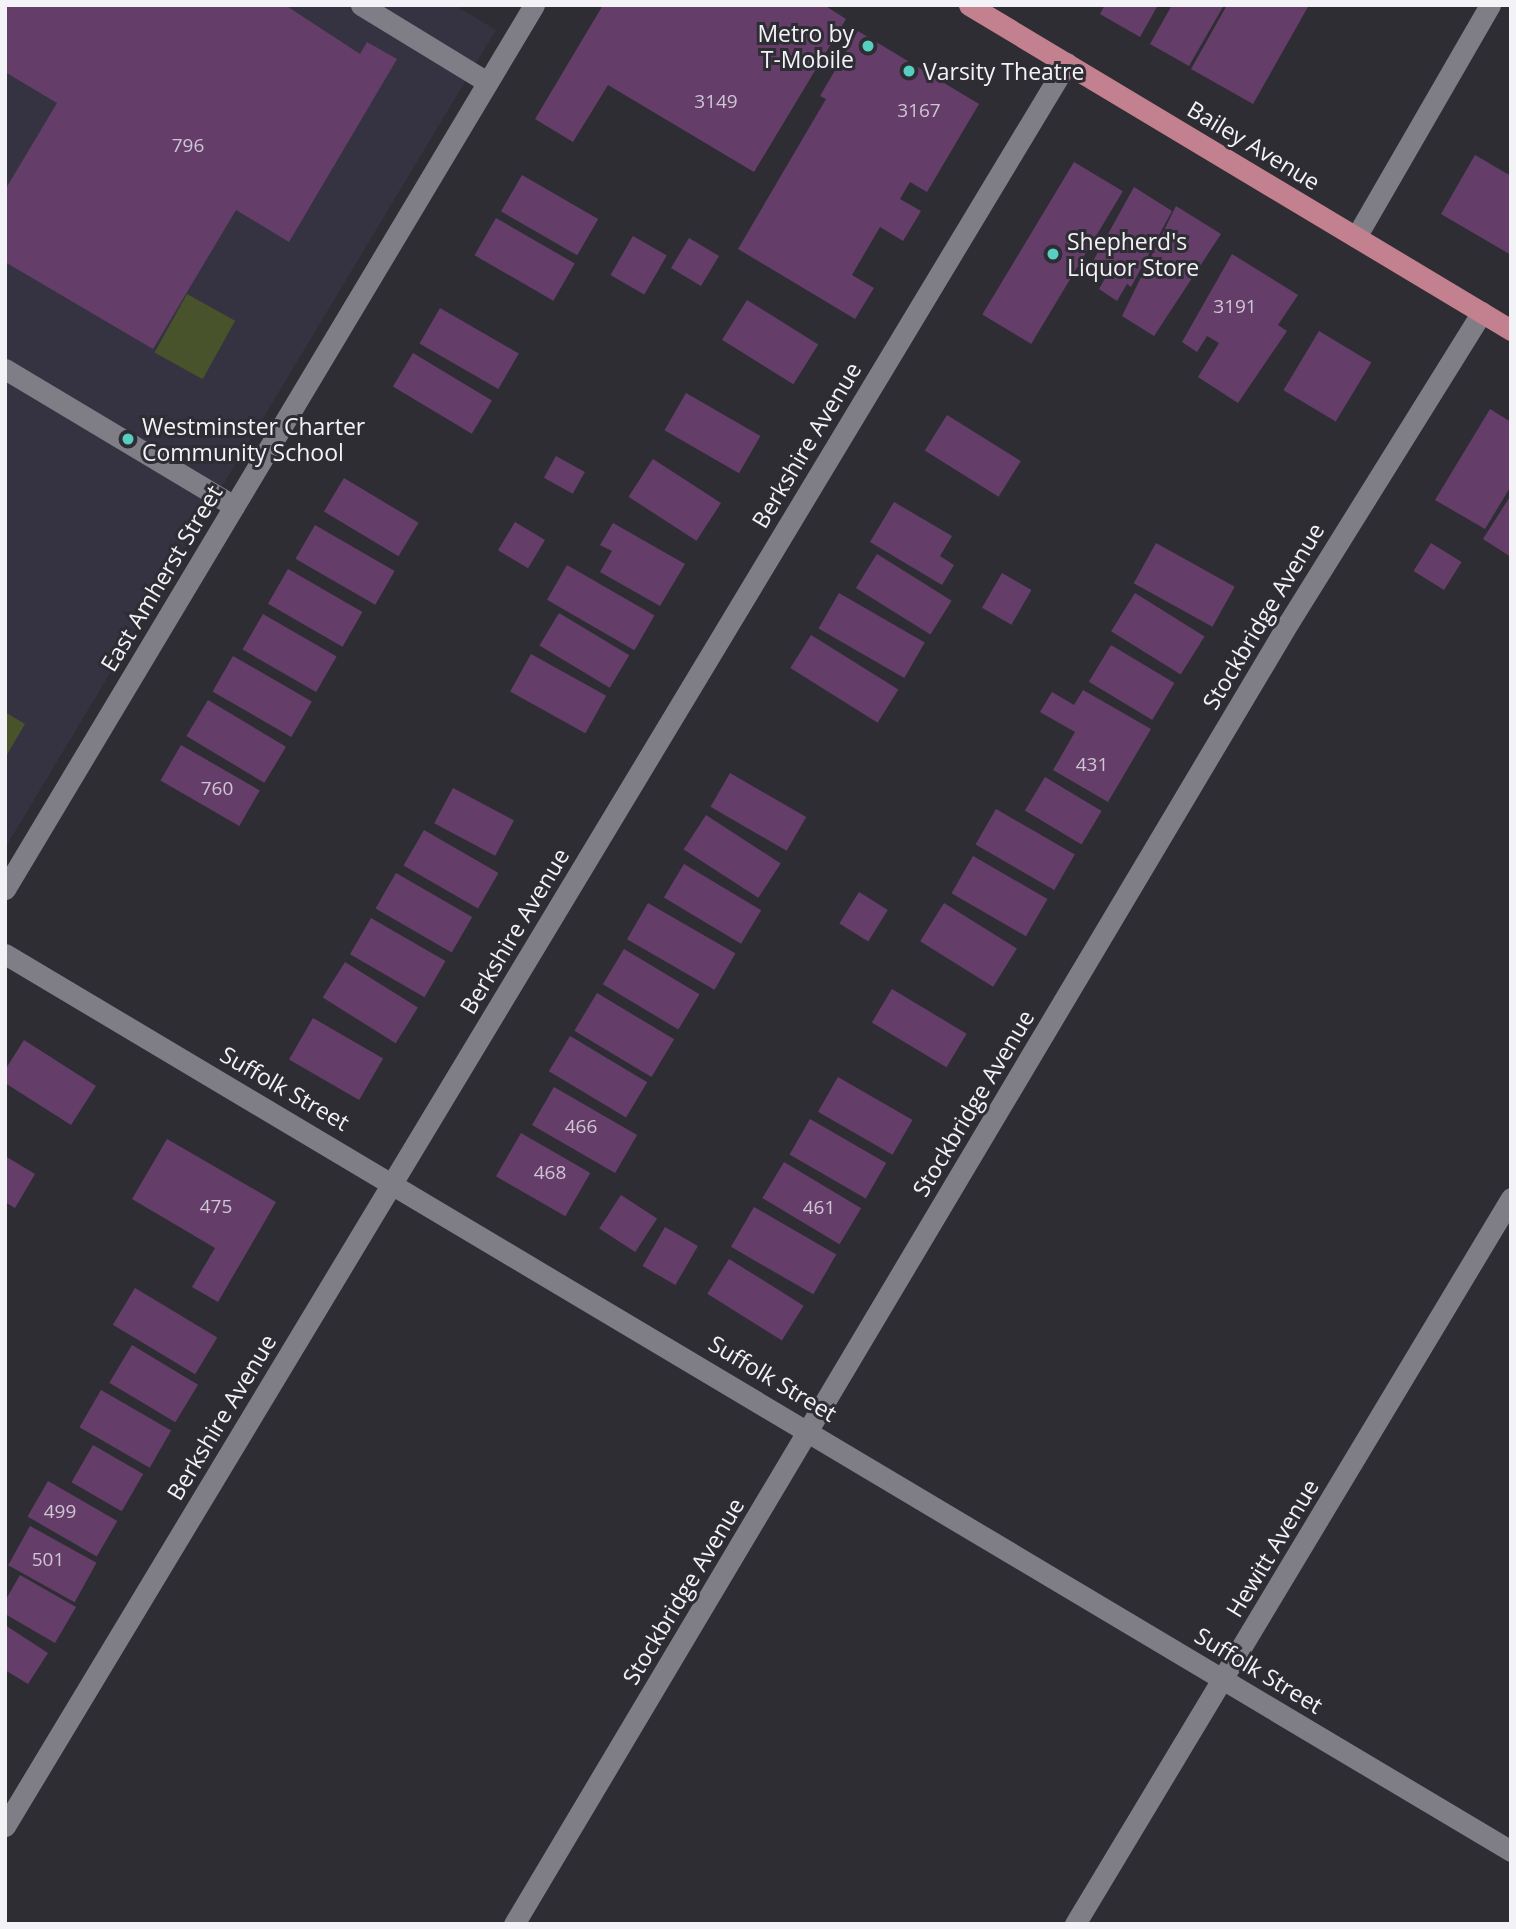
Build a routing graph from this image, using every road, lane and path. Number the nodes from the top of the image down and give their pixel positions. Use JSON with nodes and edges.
{"nodes":[{"id":1,"x":361,"y":5,"type":"edge"},
{"id":2,"x":534,"y":5,"type":"edge"},
{"id":3,"x":970,"y":5,"type":"edge"},
{"id":4,"x":1490,"y":5,"type":"edge"},
{"id":5,"x":1067,"y":63,"type":"junction"},
{"id":6,"x":488,"y":82,"type":"junction"},
{"id":7,"x":1356,"y":237,"type":"junction"},
{"id":8,"x":1482,"y":313,"type":"junction"},
{"id":9,"x":1511,"y":330,"type":"edge"},
{"id":10,"x":5,"y":369,"type":"edge"},
{"id":11,"x":234,"y":506,"type":"junction"},
{"id":12,"x":5,"y":889,"type":"edge"},
{"id":13,"x":5,"y":954,"type":"edge"},
{"id":14,"x":393,"y":1182,"type":"junction"},
{"id":15,"x":1511,"y":1198,"type":"edge"},
{"id":16,"x":810,"y":1430,"type":"junction"},
{"id":17,"x":1224,"y":1680,"type":"junction"},
{"id":18,"x":5,"y":1826,"type":"edge"},
{"id":19,"x":1511,"y":1851,"type":"edge"},
{"id":20,"x":514,"y":1924,"type":"edge"},
{"id":21,"x":1075,"y":1924,"type":"edge"}],
"edges":[{"from":1,"to":6,"type":"street"},
{"from":2,"to":6,"type":"street","name":"East Amherst Street"},
{"from":3,"to":5,"type":"main road","name":"Bailey Avenue"},
{"from":4,"to":7,"type":"street"},
{"from":5,"to":7,"type":"main road","name":"Bailey Avenue"},
{"from":5,"to":14,"type":"street","name":"Berkshire Avenue"},
{"from":6,"to":11,"type":"street","name":"East Amherst Street"},
{"from":7,"to":8,"type":"main road","name":"Bailey Avenue"},
{"from":8,"to":9,"type":"main road","name":"Bailey Avenue"},
{"from":8,"to":16,"type":"street","name":"Stockbridge Avenue"},
{"from":10,"to":11,"type":"street"},
{"from":11,"to":12,"type":"street","name":"East Amherst Street"},
{"from":13,"to":14,"type":"street","name":"Suffolk Street"},
{"from":14,"to":16,"type":"street","name":"Suffolk Street"},
{"from":14,"to":18,"type":"street","name":"Berkshire Avenue"},
{"from":15,"to":17,"type":"street","name":"Hewitt Avenue"},
{"from":16,"to":17,"type":"street","name":"Suffolk Street"},
{"from":16,"to":20,"type":"street","name":"Stockbridge Avenue"},
{"from":17,"to":19,"type":"street","name":"Suffolk Street"},
{"from":17,"to":21,"type":"street","name":"Hewitt Avenue"}]}
